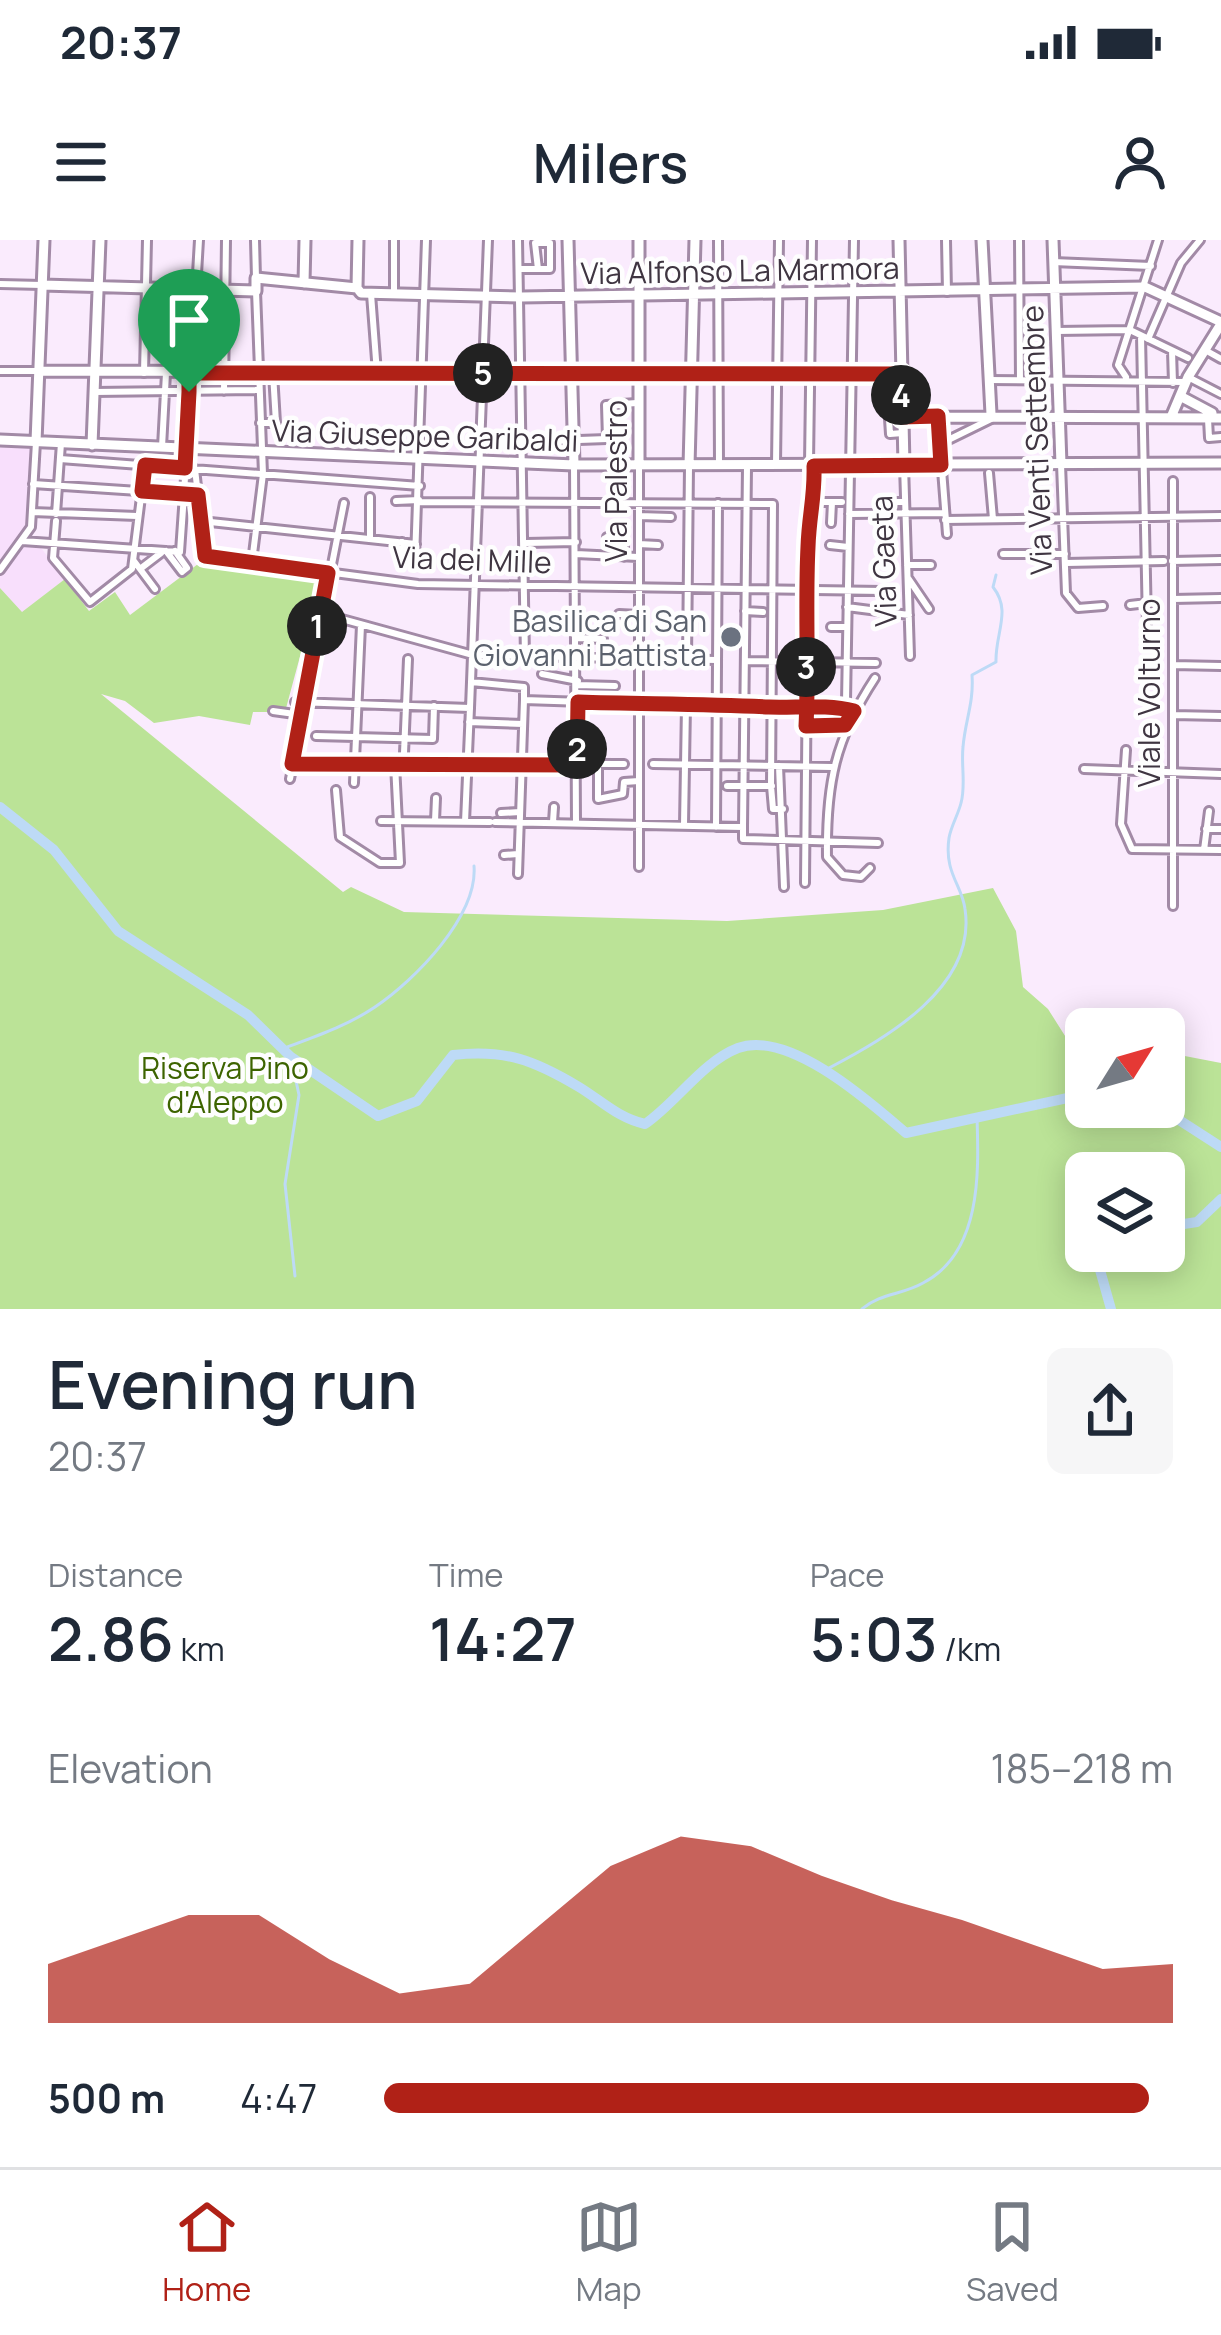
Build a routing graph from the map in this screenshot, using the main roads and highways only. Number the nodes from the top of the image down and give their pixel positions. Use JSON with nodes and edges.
{"nodes":[{"id":1,"x":44,"y":240,"type":"edge"},
{"id":2,"x":100,"y":240,"type":"edge"},
{"id":3,"x":305,"y":240,"type":"edge"},
{"id":4,"x":358,"y":240,"type":"edge"},
{"id":5,"x":568,"y":240,"type":"edge"},
{"id":6,"x":639,"y":240,"type":"edge"},
{"id":7,"x":695,"y":240,"type":"edge"},
{"id":8,"x":899,"y":240,"type":"edge"},
{"id":9,"x":982,"y":240,"type":"edge"},
{"id":10,"x":1053,"y":240,"type":"edge"},
{"id":11,"x":304,"y":283,"type":"junction"},
{"id":12,"x":42,"y":285,"type":"junction"},
{"id":13,"x":98,"y":286,"type":"junction"},
{"id":14,"x":1054,"y":287,"type":"junction"},
{"id":15,"x":357,"y":288,"type":"junction"},
{"id":16,"x":982,"y":291,"type":"junction"},
{"id":17,"x":899,"y":292,"type":"junction"},
{"id":18,"x":639,"y":295,"type":"junction"},
{"id":19,"x":694,"y":295,"type":"junction"},
{"id":20,"x":570,"y":296,"type":"junction"},
{"id":21,"x":1221,"y":323,"type":"edge"},
{"id":22,"x":1217,"y":339,"type":"edge"},
{"id":23,"x":39,"y":371,"type":"junction"},
{"id":24,"x":95,"y":372,"type":"junction"},
{"id":25,"x":692,"y":372,"type":"junction"},
{"id":26,"x":572,"y":373,"type":"junction"},
{"id":27,"x":639,"y":373,"type":"junction"},
{"id":28,"x":901,"y":374,"type":"junction"},
{"id":29,"x":1177,"y":385,"type":"junction"},
{"id":30,"x":991,"y":414,"type":"junction"},
{"id":31,"x":1060,"y":414,"type":"junction"},
{"id":32,"x":1172,"y":415,"type":"junction"},
{"id":33,"x":1215,"y":416,"type":"edge"},
{"id":34,"x":902,"y":417,"type":"junction"},
{"id":35,"x":0,"y":440,"type":"edge"},
{"id":36,"x":36,"y":442,"type":"junction"},
{"id":37,"x":92,"y":445,"type":"junction"},
{"id":38,"x":1221,"y":463,"type":"edge"},
{"id":39,"x":1061,"y":464,"type":"junction"},
{"id":40,"x":574,"y":465,"type":"junction"},
{"id":41,"x":688,"y":465,"type":"junction"},
{"id":42,"x":904,"y":465,"type":"junction"},
{"id":43,"x":638,"y":466,"type":"junction"}],
"edges":[{"from":1,"to":12,"type":"main road"},
{"from":2,"to":13,"type":"main road"},
{"from":3,"to":11,"type":"main road"},
{"from":4,"to":15,"type":"main road"},
{"from":5,"to":20,"type":"main road"},
{"from":6,"to":18,"type":"main road","name":"Via Palestro"},
{"from":7,"to":19,"type":"main road"},
{"from":8,"to":17,"type":"main road"},
{"from":9,"to":16,"type":"main road"},
{"from":10,"to":14,"type":"main road","name":"Via Venti Settembre"},
{"from":11,"to":13,"type":"main road","name":"Via Alfonso La Marmora"},
{"from":11,"to":15,"type":"main road","name":"Via Alfonso La Marmora"},
{"from":12,"to":13,"type":"main road","name":"Via Alfonso La Marmora"},
{"from":12,"to":23,"type":"main road"},
{"from":13,"to":24,"type":"main road"},
{"from":14,"to":16,"type":"main road","name":"Via Alfonso La Marmora"},
{"from":14,"to":21,"type":"main road","name":"Via Alfonso La Marmora"},
{"from":14,"to":31,"type":"main road","name":"Via Venti Settembre"},
{"from":15,"to":20,"type":"main road","name":"Via Alfonso La Marmora"},
{"from":16,"to":17,"type":"main road","name":"Via Alfonso La Marmora"},
{"from":16,"to":30,"type":"main road"},
{"from":17,"to":19,"type":"main road","name":"Via Alfonso La Marmora"},
{"from":17,"to":28,"type":"main road"},
{"from":18,"to":19,"type":"main road","name":"Via Alfonso La Marmora"},
{"from":18,"to":20,"type":"main road","name":"Via Alfonso La Marmora"},
{"from":18,"to":27,"type":"main road","name":"Via Palestro"},
{"from":19,"to":25,"type":"main road"},
{"from":20,"to":26,"type":"main road"},
{"from":21,"to":22,"type":"main road"},
{"from":22,"to":29,"type":"main road"},
{"from":23,"to":24,"type":"main road"},
{"from":23,"to":36,"type":"main road"},
{"from":24,"to":26,"type":"main road"},
{"from":24,"to":37,"type":"main road"},
{"from":25,"to":27,"type":"main road"},
{"from":25,"to":28,"type":"main road"},
{"from":25,"to":41,"type":"main road"},
{"from":26,"to":27,"type":"main road"},
{"from":26,"to":40,"type":"main road"},
{"from":27,"to":43,"type":"main road","name":"Via Palestro"},
{"from":28,"to":34,"type":"main road"},
{"from":29,"to":32,"type":"main road"},
{"from":29,"to":33,"type":"main road"},
{"from":30,"to":31,"type":"main road"},
{"from":30,"to":34,"type":"main road"},
{"from":31,"to":32,"type":"main road"},
{"from":31,"to":39,"type":"main road","name":"Via Venti Settembre"},
{"from":32,"to":33,"type":"main road"},
{"from":34,"to":42,"type":"main road"},
{"from":35,"to":36,"type":"main road","name":"Via Giuseppe Garibaldi"},
{"from":36,"to":37,"type":"main road","name":"Via Giuseppe Garibaldi"},
{"from":37,"to":40,"type":"main road","name":"Via Giuseppe Garibaldi"},
{"from":38,"to":39,"type":"main road"},
{"from":39,"to":42,"type":"main road"},
{"from":40,"to":43,"type":"main road","name":"Via Giuseppe Garibaldi"},
{"from":41,"to":42,"type":"main road","name":"Via Giuseppe Garibaldi"},
{"from":41,"to":43,"type":"main road","name":"Via Giuseppe Garibaldi"}]}
